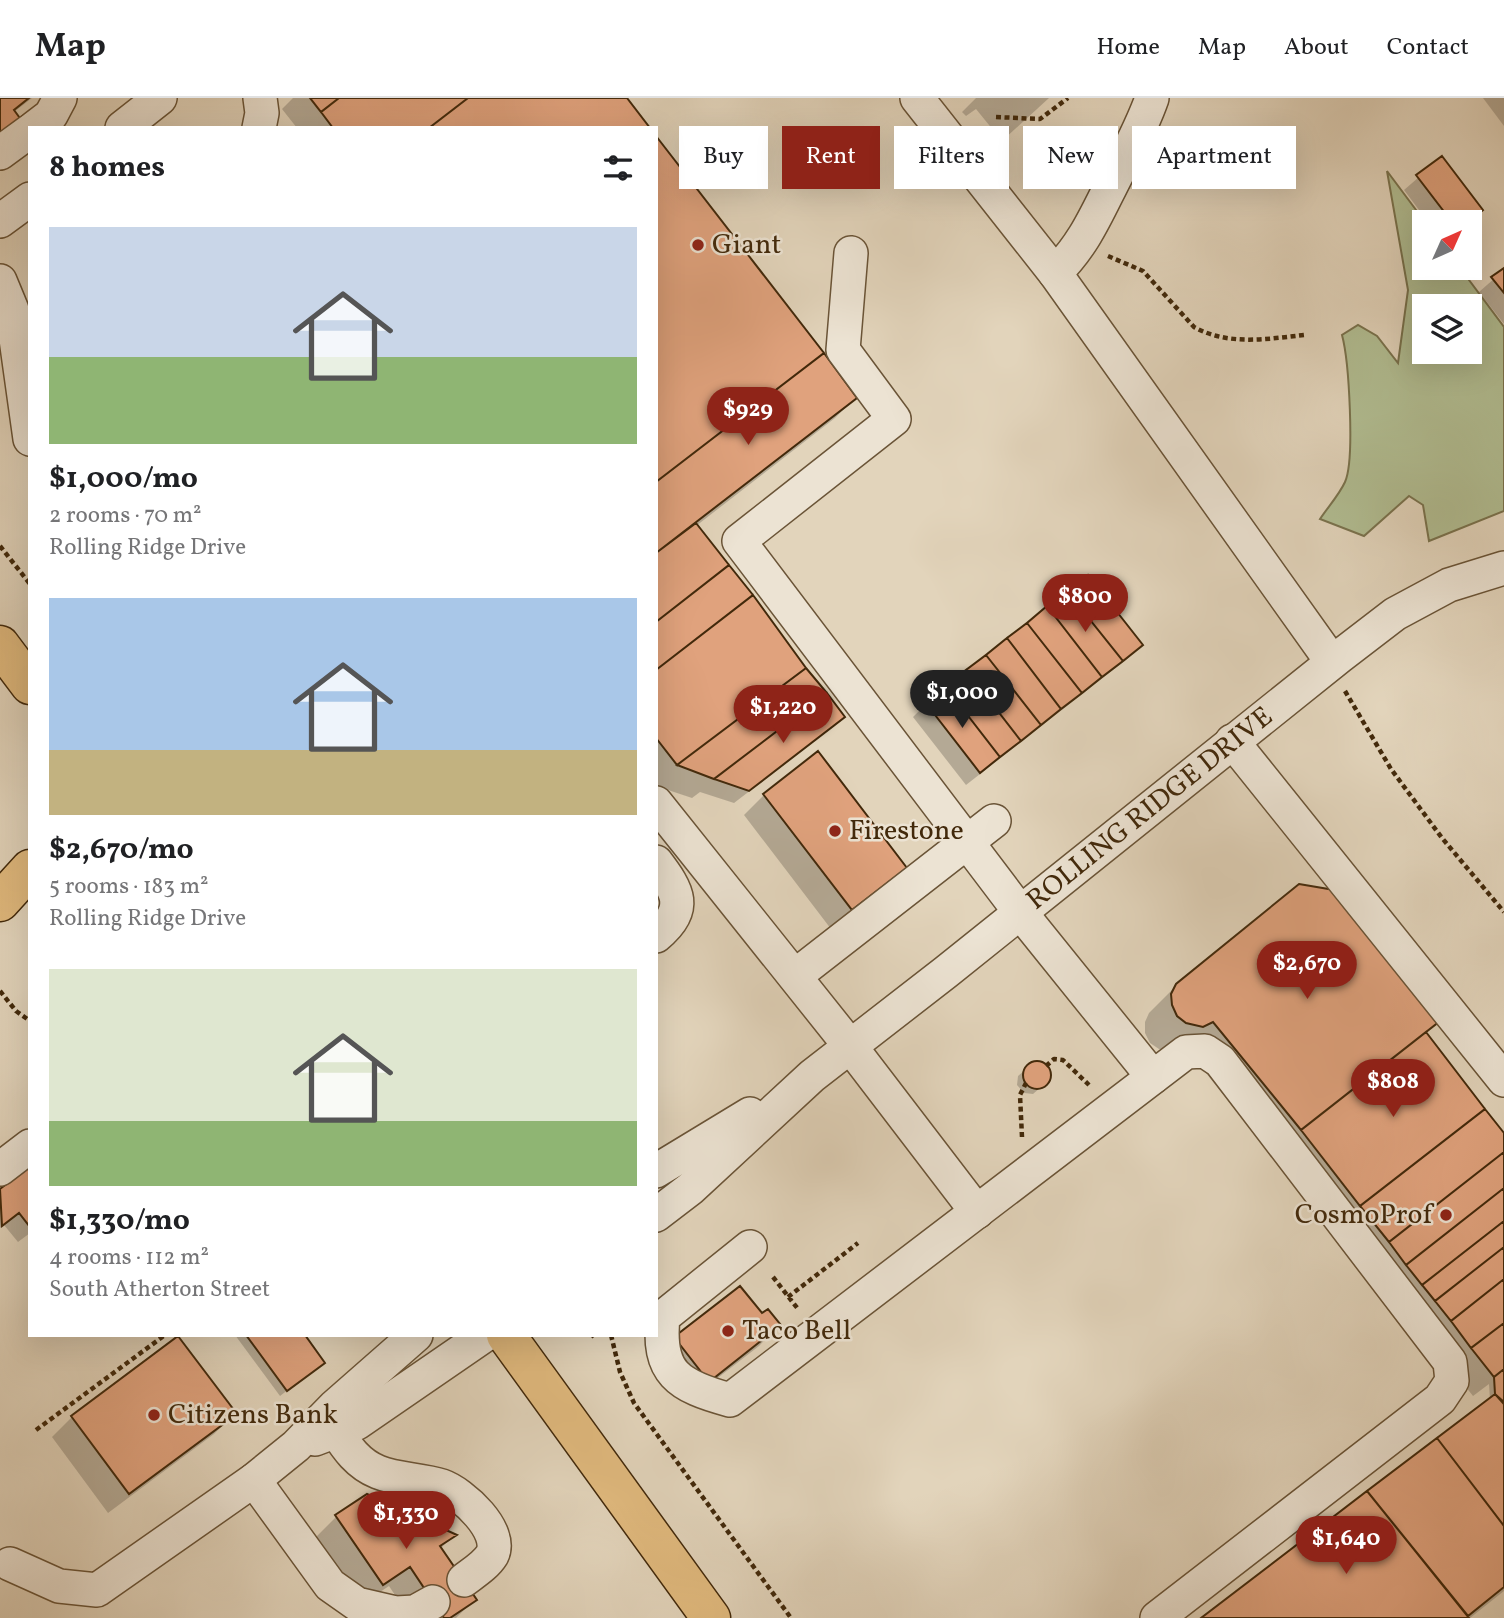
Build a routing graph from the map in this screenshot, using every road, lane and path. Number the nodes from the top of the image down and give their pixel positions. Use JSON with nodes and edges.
{"nodes":[{"id":1,"x":160,"y":98,"type":"edge"},
{"id":2,"x":260,"y":98,"type":"edge"},
{"id":3,"x":917,"y":98,"type":"edge"},
{"id":4,"x":1068,"y":98,"type":"edge"},
{"id":5,"x":1152,"y":98,"type":"edge"},
{"id":6,"x":996,"y":117,"type":"dead end"},
{"id":7,"x":125,"y":126,"type":"edge"},
{"id":8,"x":259,"y":126,"type":"edge"},
{"id":9,"x":28,"y":200,"type":"edge"},
{"id":10,"x":0,"y":221,"type":"edge"},
{"id":11,"x":1098,"y":252,"type":"dead end"},
{"id":12,"x":851,"y":253,"type":"dead end"},
{"id":13,"x":1055,"y":274,"type":"junction"},
{"id":14,"x":0,"y":281,"type":"edge"},
{"id":15,"x":1304,"y":335,"type":"dead end"},
{"id":16,"x":28,"y":425,"type":"edge"},
{"id":17,"x":0,"y":546,"type":"edge"},
{"id":18,"x":1504,"y":568,"type":"edge"},
{"id":19,"x":28,"y":581,"type":"edge"},
{"id":20,"x":0,"y":645,"type":"edge"},
{"id":21,"x":1336,"y":673,"type":"junction"},
{"id":22,"x":28,"y":682,"type":"edge"},
{"id":23,"x":1232,"y":741,"type":"junction"},
{"id":24,"x":658,"y":805,"type":"edge"},
{"id":25,"x":994,"y":821,"type":"dead end"},
{"id":26,"x":967,"y":842,"type":"junction"},
{"id":27,"x":658,"y":865,"type":"edge"},
{"id":28,"x":28,"y":871,"type":"edge"},
{"id":29,"x":28,"y":896,"type":"edge"},
{"id":30,"x":0,"y":902,"type":"edge"},
{"id":31,"x":1020,"y":912,"type":"junction"},
{"id":32,"x":1504,"y":912,"type":"edge"},
{"id":33,"x":658,"y":934,"type":"edge"},
{"id":34,"x":795,"y":976,"type":"junction"},
{"id":35,"x":0,"y":991,"type":"edge"},
{"id":36,"x":28,"y":1020,"type":"edge"},
{"id":37,"x":850,"y":1046,"type":"junction"},
{"id":38,"x":1046,"y":1066,"type":"dead end"},
{"id":39,"x":811,"y":1076,"type":"junction"},
{"id":40,"x":1153,"y":1077,"type":"junction"},
{"id":41,"x":1504,"y":1080,"type":"edge"},
{"id":42,"x":1026,"y":1083,"type":"dead end"},
{"id":43,"x":1096,"y":1091,"type":"dead end"},
{"id":44,"x":1020,"y":1143,"type":"dead end"},
{"id":45,"x":28,"y":1148,"type":"edge"},
{"id":46,"x":0,"y":1169,"type":"edge"},
{"id":47,"x":658,"y":1170,"type":"edge"},
{"id":48,"x":977,"y":1212,"type":"junction"},
{"id":49,"x":658,"y":1213,"type":"edge"},
{"id":50,"x":858,"y":1243,"type":"dead end"},
{"id":51,"x":750,"y":1247,"type":"dead end"},
{"id":52,"x":788,"y":1297,"type":"dead end"},
{"id":53,"x":162,"y":1337,"type":"edge"},
{"id":54,"x":414,"y":1337,"type":"edge"},
{"id":55,"x":482,"y":1337,"type":"edge"},
{"id":56,"x":507,"y":1337,"type":"edge"},
{"id":57,"x":611,"y":1337,"type":"edge"},
{"id":58,"x":36,"y":1430,"type":"dead end"},
{"id":59,"x":335,"y":1431,"type":"junction"},
{"id":60,"x":296,"y":1446,"type":"junction"},
{"id":61,"x":254,"y":1480,"type":"junction"},
{"id":62,"x":9,"y":1564,"type":"dead end"},
{"id":63,"x":464,"y":1580,"type":"dead end"},
{"id":64,"x":433,"y":1602,"type":"dead end"},
{"id":65,"x":711,"y":1618,"type":"edge"},
{"id":66,"x":791,"y":1618,"type":"edge"},
{"id":67,"x":1157,"y":1618,"type":"edge"}],
"edges":[{"from":1,"to":7,"type":"street"},
{"from":2,"to":8,"type":"street"},
{"from":3,"to":13,"type":"street"},
{"from":4,"to":6,"type":"path"},
{"from":5,"to":13,"type":"street"},
{"from":9,"to":10,"type":"street"},
{"from":11,"to":15,"type":"path"},
{"from":12,"to":26,"type":"street"},
{"from":13,"to":21,"type":"street"},
{"from":14,"to":16,"type":"street"},
{"from":17,"to":19,"type":"path"},
{"from":18,"to":21,"type":"street","name":"ROLLING RIDGE DRIVE"},
{"from":20,"to":22,"type":"main road"},
{"from":21,"to":23,"type":"street","name":"ROLLING RIDGE DRIVE"},
{"from":21,"to":32,"type":"path"},
{"from":23,"to":31,"type":"street","name":"ROLLING RIDGE DRIVE"},
{"from":23,"to":41,"type":"street"},
{"from":24,"to":34,"type":"street"},
{"from":25,"to":26,"type":"street"},
{"from":26,"to":31,"type":"street"},
{"from":26,"to":34,"type":"street"},
{"from":27,"to":33,"type":"street"},
{"from":28,"to":30,"type":"main road"},
{"from":29,"to":30,"type":"main road"},
{"from":31,"to":37,"type":"street","name":"ROLLING RIDGE DRIVE"},
{"from":31,"to":40,"type":"street"},
{"from":34,"to":37,"type":"street"},
{"from":35,"to":36,"type":"path"},
{"from":37,"to":39,"type":"street","name":"ROLLING RIDGE DRIVE"},
{"from":37,"to":48,"type":"street"},
{"from":38,"to":43,"type":"path"},
{"from":39,"to":47,"type":"street","name":"ROLLING RIDGE DRIVE"},
{"from":39,"to":49,"type":"street","name":"ROLLING RIDGE DRIVE"},
{"from":40,"to":48,"type":"street"},
{"from":40,"to":67,"type":"street"},
{"from":42,"to":44,"type":"path"},
{"from":45,"to":46,"type":"street"},
{"from":48,"to":51,"type":"street"},
{"from":50,"to":52,"type":"path"},
{"from":53,"to":58,"type":"path"},
{"from":54,"to":60,"type":"street"},
{"from":55,"to":59,"type":"street"},
{"from":56,"to":65,"type":"main road"},
{"from":57,"to":66,"type":"path"},
{"from":59,"to":60,"type":"street"},
{"from":59,"to":63,"type":"street"},
{"from":60,"to":61,"type":"street"},
{"from":61,"to":62,"type":"street"},
{"from":61,"to":64,"type":"street"}]}
